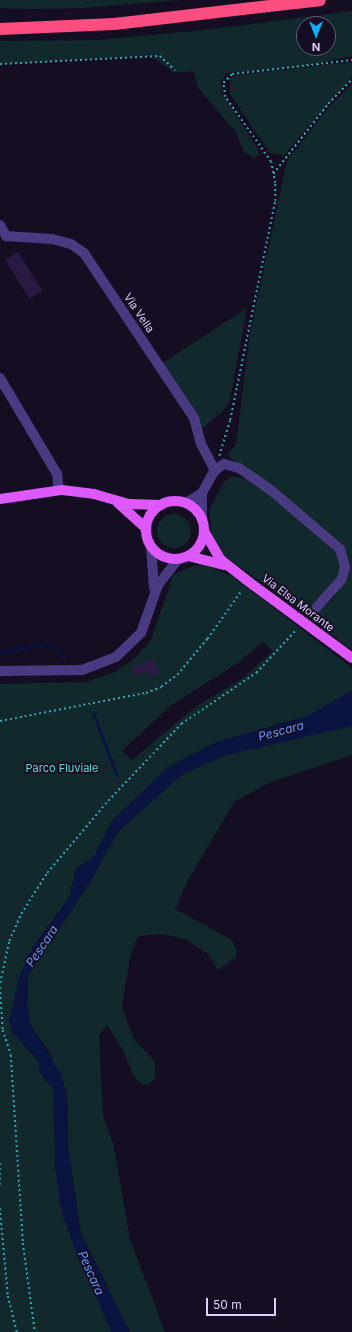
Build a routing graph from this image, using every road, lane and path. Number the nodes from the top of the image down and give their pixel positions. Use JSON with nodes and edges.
{"nodes":[{"id":1,"x":320,"y":0,"type":"edge"},
{"id":2,"x":0,"y":29,"type":"edge"},
{"id":3,"x":352,"y":60,"type":"edge"},
{"id":4,"x":0,"y":64,"type":"edge"},
{"id":5,"x":175,"y":70,"type":"dead end"},
{"id":6,"x":352,"y":79,"type":"edge"},
{"id":7,"x":273,"y":174,"type":"junction"},
{"id":8,"x":0,"y":225,"type":"edge"},
{"id":9,"x":0,"y":378,"type":"edge"},
{"id":10,"x":215,"y":470,"type":"junction"},
{"id":11,"x":59,"y":490,"type":"junction"},
{"id":12,"x":202,"y":493,"type":"junction"},
{"id":13,"x":0,"y":499,"type":"edge"},
{"id":14,"x":111,"y":499,"type":"junction"},
{"id":15,"x":186,"y":503,"type":"junction"},
{"id":16,"x":161,"y":505,"type":"junction"},
{"id":17,"x":202,"y":519,"type":"junction"},
{"id":18,"x":146,"y":528,"type":"junction"},
{"id":19,"x":204,"y":531,"type":"junction"},
{"id":20,"x":151,"y":546,"type":"junction"},
{"id":21,"x":183,"y":557,"type":"junction"},
{"id":22,"x":230,"y":568,"type":"junction"},
{"id":23,"x":244,"y":584,"type":"junction"},
{"id":24,"x":152,"y":602,"type":"junction"},
{"id":25,"x":317,"y":607,"type":"dead end"},
{"id":26,"x":298,"y":628,"type":"dead end"},
{"id":27,"x":352,"y":658,"type":"edge"},
{"id":28,"x":3,"y":672,"type":"edge"},
{"id":29,"x":0,"y":721,"type":"edge"},
{"id":30,"x":0,"y":983,"type":"edge"},
{"id":31,"x":0,"y":987,"type":"edge"},
{"id":32,"x":0,"y":1162,"type":"edge"},
{"id":33,"x":0,"y":1186,"type":"edge"},
{"id":34,"x":0,"y":1208,"type":"edge"},
{"id":35,"x":17,"y":1332,"type":"edge"},
{"id":36,"x":35,"y":1332,"type":"edge"}],
"edges":[{"from":1,"to":2,"type":"highway"},
{"from":3,"to":7,"type":"path"},
{"from":4,"to":5,"type":"path"},
{"from":6,"to":7,"type":"path"},
{"from":7,"to":10,"type":"path"},
{"from":8,"to":10,"type":"street","name":"Via Vella"},
{"from":9,"to":11,"type":"street"},
{"from":10,"to":12,"type":"street"},
{"from":10,"to":25,"type":"street"},
{"from":11,"to":13,"type":"main road"},
{"from":11,"to":14,"type":"main road"},
{"from":12,"to":15,"type":"street"},
{"from":12,"to":17,"type":"street"},
{"from":14,"to":16,"type":"main road"},
{"from":14,"to":18,"type":"main road"},
{"from":15,"to":16,"type":"main road"},
{"from":15,"to":17,"type":"main road"},
{"from":16,"to":18,"type":"main road"},
{"from":17,"to":19,"type":"main road"},
{"from":18,"to":20,"type":"main road"},
{"from":19,"to":21,"type":"main road"},
{"from":19,"to":22,"type":"main road","name":"Via Elsa Morante"},
{"from":20,"to":21,"type":"main road"},
{"from":20,"to":24,"type":"street"},
{"from":21,"to":22,"type":"main road","name":"Via Elsa Morante"},
{"from":21,"to":24,"type":"street"},
{"from":22,"to":23,"type":"main road","name":"Via Elsa Morante"},
{"from":23,"to":27,"type":"main road","name":"Via Elsa Morante","bridge":true},
{"from":23,"to":29,"type":"path"},
{"from":24,"to":28,"type":"street"},
{"from":26,"to":30,"type":"path"},
{"from":31,"to":36,"type":"path"},
{"from":32,"to":33,"type":"path"},
{"from":34,"to":35,"type":"path"}]}
